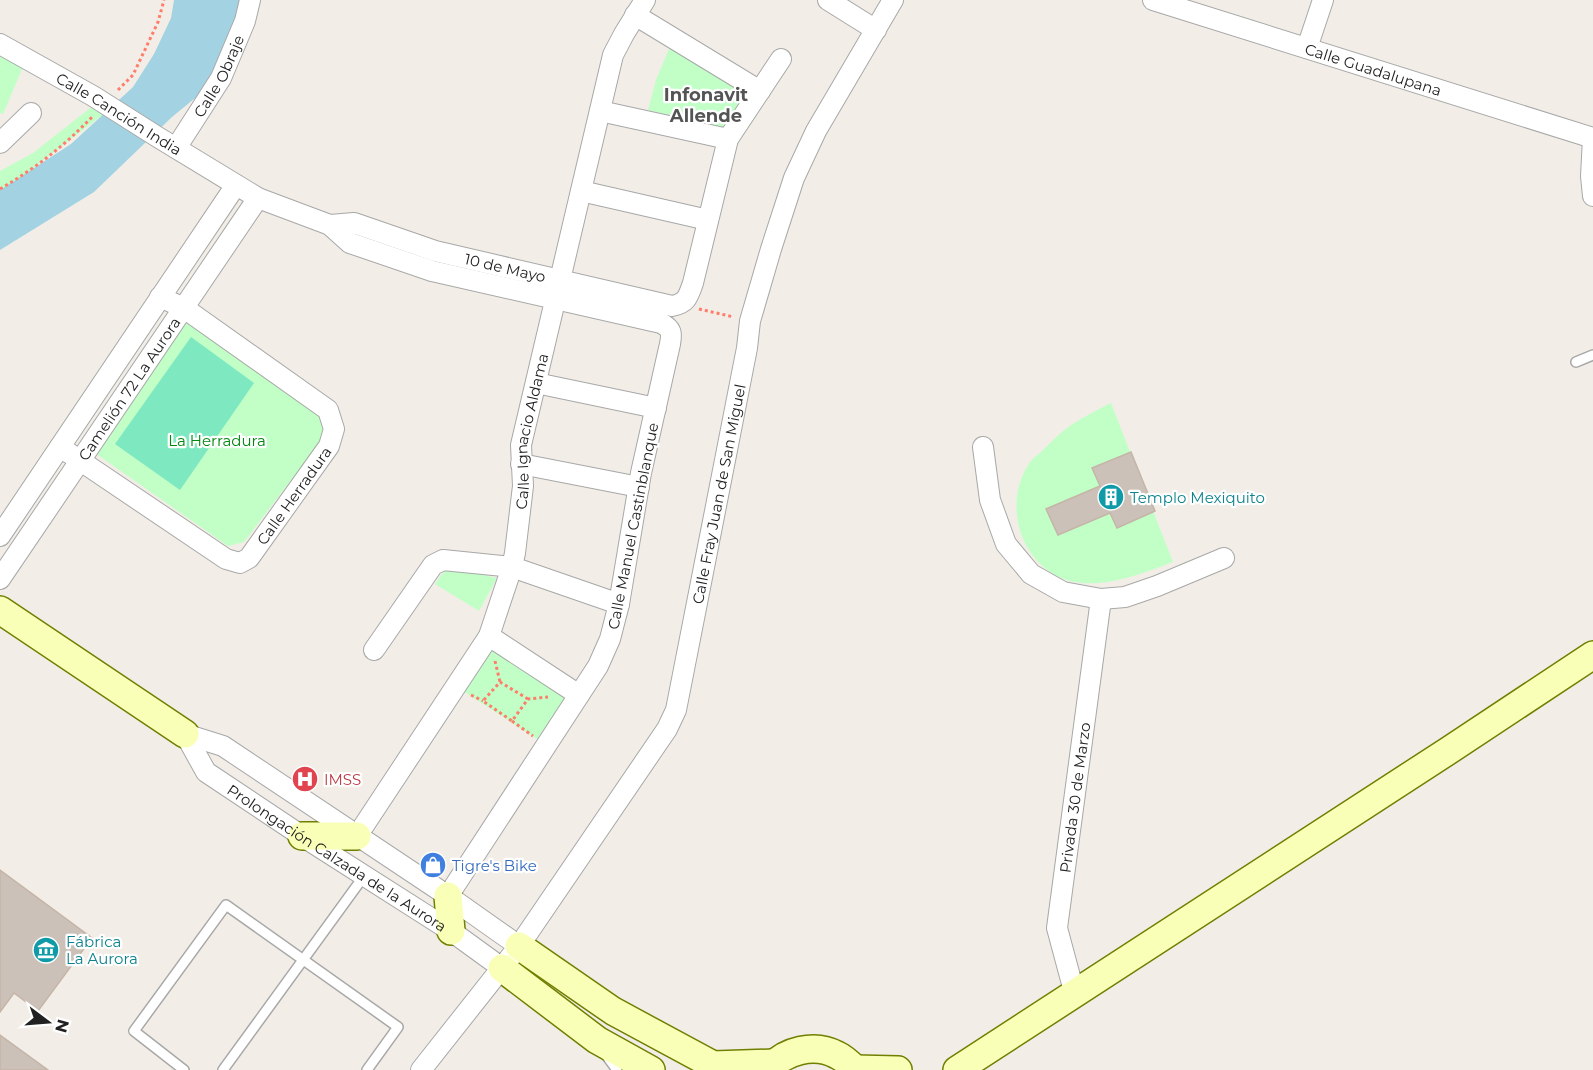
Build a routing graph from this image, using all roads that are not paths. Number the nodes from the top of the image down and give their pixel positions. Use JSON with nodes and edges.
{"nodes":[{"id":1,"x":250,"y":0,"type":"edge"},
{"id":2,"x":828,"y":0,"type":"edge"},
{"id":3,"x":893,"y":0,"type":"edge"},
{"id":4,"x":1153,"y":0,"type":"edge"},
{"id":5,"x":1323,"y":0,"type":"edge"},
{"id":6,"x":640,"y":8,"type":"edge"},
{"id":7,"x":876,"y":30,"type":"junction"},
{"id":8,"x":0,"y":44,"type":"edge"},
{"id":9,"x":1307,"y":48,"type":"junction"},
{"id":10,"x":781,"y":59,"type":"dead end"},
{"id":11,"x":760,"y":90,"type":"junction"},
{"id":12,"x":600,"y":111,"type":"junction"},
{"id":13,"x":31,"y":113,"type":"dead end"},
{"id":14,"x":1593,"y":138,"type":"edge"},
{"id":15,"x":728,"y":139,"type":"junction"},
{"id":16,"x":0,"y":142,"type":"edge"},
{"id":17,"x":176,"y":148,"type":"junction"},
{"id":18,"x":236,"y":185,"type":"junction"},
{"id":19,"x":581,"y":191,"type":"junction"},
{"id":20,"x":1593,"y":196,"type":"edge"},
{"id":21,"x":258,"y":198,"type":"junction"},
{"id":22,"x":708,"y":220,"type":"junction"},
{"id":23,"x":330,"y":225,"type":"junction"},
{"id":24,"x":419,"y":245,"type":"junction"},
{"id":25,"x":413,"y":265,"type":"junction"},
{"id":26,"x":561,"y":280,"type":"junction"},
{"id":27,"x":160,"y":297,"type":"junction"},
{"id":28,"x":556,"y":300,"type":"junction"},
{"id":29,"x":184,"y":308,"type":"junction"},
{"id":30,"x":668,"y":327,"type":"joint"},
{"id":31,"x":1593,"y":355,"type":"edge"},
{"id":32,"x":1576,"y":362,"type":"dead end"},
{"id":33,"x":536,"y":383,"type":"junction"},
{"id":34,"x":656,"y":408,"type":"junction"},
{"id":35,"x":60,"y":447,"type":"junction"},
{"id":36,"x":983,"y":447,"type":"dead end"},
{"id":37,"x":80,"y":461,"type":"junction"},
{"id":38,"x":521,"y":464,"type":"junction"},
{"id":39,"x":639,"y":487,"type":"junction"},
{"id":40,"x":0,"y":536,"type":"edge"},
{"id":41,"x":1224,"y":558,"type":"dead end"},
{"id":42,"x":512,"y":567,"type":"junction"},
{"id":43,"x":0,"y":579,"type":"edge"},
{"id":44,"x":1101,"y":598,"type":"junction"},
{"id":45,"x":619,"y":604,"type":"junction"},
{"id":46,"x":0,"y":610,"type":"edge"},
{"id":47,"x":489,"y":636,"type":"junction"},
{"id":48,"x":374,"y":650,"type":"dead end"},
{"id":49,"x":1593,"y":655,"type":"edge"},
{"id":50,"x":579,"y":694,"type":"junction"},
{"id":51,"x":185,"y":734,"type":"junction"},
{"id":52,"x":302,"y":836,"type":"junction"},
{"id":53,"x":357,"y":836,"type":"junction"},
{"id":54,"x":364,"y":876,"type":"junction"},
{"id":55,"x":448,"y":896,"type":"junction"},
{"id":56,"x":452,"y":931,"type":"junction"},
{"id":57,"x":519,"y":946,"type":"junction"},
{"id":58,"x":304,"y":959,"type":"junction"},
{"id":59,"x":502,"y":968,"type":"junction"},
{"id":60,"x":1075,"y":995,"type":"junction"},
{"id":61,"x":613,"y":1011,"type":"junction"},
{"id":62,"x":597,"y":1040,"type":"junction"},
{"id":63,"x":772,"y":1066,"type":"edge"},
{"id":64,"x":855,"y":1069,"type":"edge"},
{"id":65,"x":184,"y":1070,"type":"edge"},
{"id":66,"x":223,"y":1070,"type":"edge"},
{"id":67,"x":367,"y":1070,"type":"edge"},
{"id":68,"x":421,"y":1070,"type":"edge"},
{"id":69,"x":617,"y":1070,"type":"edge"},
{"id":70,"x":651,"y":1070,"type":"edge"},
{"id":71,"x":898,"y":1070,"type":"edge"},
{"id":72,"x":957,"y":1070,"type":"edge"}],
"edges":[{"from":1,"to":17,"type":"street","name":"Calle Obraje"},
{"from":2,"to":7,"type":"street"},
{"from":3,"to":7,"type":"street","name":"Calle Fray Juan de San Miguel"},
{"from":4,"to":9,"type":"street","name":"Calle Guadalupana"},
{"from":5,"to":9,"type":"street"},
{"from":6,"to":11,"type":"street"},
{"from":6,"to":12,"type":"street","name":"Calle Ignacio Aldama"},
{"from":7,"to":57,"type":"street","name":"Calle Fray Juan de San Miguel"},
{"from":8,"to":17,"type":"street","name":"Calle Canción India"},
{"from":9,"to":14,"type":"street","name":"Calle Guadalupana"},
{"from":10,"to":11,"type":"street"},
{"from":11,"to":15,"type":"street"},
{"from":12,"to":15,"type":"street"},
{"from":12,"to":19,"type":"street","name":"Calle Ignacio Aldama"},
{"from":13,"to":16,"type":"street"},
{"from":14,"to":20,"type":"street"},
{"from":15,"to":22,"type":"street"},
{"from":17,"to":18,"type":"street","name":"Calle Canción India"},
{"from":18,"to":21,"type":"street","name":"10 de Mayo"},
{"from":18,"to":27,"type":"street","name":"Camelión 72 La Aurora"},
{"from":19,"to":22,"type":"street"},
{"from":19,"to":26,"type":"street","name":"Calle Ignacio Aldama"},
{"from":21,"to":23,"type":"street","name":"10 de Mayo"},
{"from":21,"to":29,"type":"street","name":"Camelión 72 La Aurora"},
{"from":22,"to":26,"type":"street","name":"10 de Mayo"},
{"from":23,"to":24,"type":"street","name":"10 de Mayo"},
{"from":23,"to":25,"type":"street","name":"10 de Mayo"},
{"from":24,"to":25,"type":"street"},
{"from":24,"to":26,"type":"street","name":"10 de Mayo"},
{"from":25,"to":28,"type":"street","name":"10 de Mayo"},
{"from":26,"to":28,"type":"street","name":"Calle Ignacio Aldama"},
{"from":27,"to":29,"type":"street","name":"Calle Herradura"},
{"from":27,"to":35,"type":"street","name":"Camelión 72 La Aurora"},
{"from":28,"to":30,"type":"street","name":"10 de Mayo"},
{"from":28,"to":33,"type":"street","name":"Calle Ignacio Aldama"},
{"from":29,"to":37,"type":"street","name":"Camelión 72 La Aurora"},
{"from":29,"to":37,"type":"street","name":"Calle Herradura"},
{"from":30,"to":34,"type":"street","name":"Calle Manuel Castinblanque"},
{"from":31,"to":32,"type":"lane"},
{"from":33,"to":34,"type":"street"},
{"from":33,"to":38,"type":"street","name":"Calle Ignacio Aldama"},
{"from":34,"to":39,"type":"street","name":"Calle Manuel Castinblanque"},
{"from":35,"to":37,"type":"street","name":"Calle Herradura"},
{"from":35,"to":40,"type":"street","name":"Camelión 72 La Aurora"},
{"from":36,"to":44,"type":"street"},
{"from":37,"to":43,"type":"street","name":"Camelión 72 La Aurora"},
{"from":38,"to":39,"type":"street"},
{"from":38,"to":42,"type":"street","name":"Calle Ignacio Aldama"},
{"from":39,"to":45,"type":"street","name":"Calle Manuel Castinblanque"},
{"from":41,"to":44,"type":"street"},
{"from":42,"to":45,"type":"street"},
{"from":42,"to":47,"type":"street","name":"Calle Ignacio Aldama"},
{"from":42,"to":48,"type":"street"},
{"from":44,"to":60,"type":"street","name":"Privada 30 de Marzo"},
{"from":45,"to":50,"type":"street","name":"Calle Manuel Castinblanque"},
{"from":46,"to":51,"type":"main road","name":"Prolongación Calzada de la Aurora"},
{"from":47,"to":50,"type":"street"},
{"from":47,"to":53,"type":"street","name":"Calle Ignacio Aldama"},
{"from":49,"to":60,"type":"main road"},
{"from":50,"to":55,"type":"street","name":"Calle Manuel Castinblanque"},
{"from":51,"to":52,"type":"street","name":"Prolongación Calzada de la Aurora"},
{"from":51,"to":53,"type":"street","name":"Prolongación Calzada de la Aurora"},
{"from":52,"to":53,"type":"main road"},
{"from":52,"to":54,"type":"street","name":"Prolongación Calzada de la Aurora"},
{"from":53,"to":55,"type":"street","name":"Prolongación Calzada de la Aurora"},
{"from":54,"to":56,"type":"street","name":"Prolongación Calzada de la Aurora"},
{"from":54,"to":58,"type":"lane"},
{"from":55,"to":56,"type":"main road"},
{"from":55,"to":57,"type":"street","name":"Prolongación Calzada de la Aurora"},
{"from":56,"to":59,"type":"street","name":"Prolongación Calzada de la Aurora"},
{"from":57,"to":59,"type":"street","name":"Calle Fray Juan de San Miguel"},
{"from":57,"to":61,"type":"main road"},
{"from":58,"to":65,"type":"lane"},
{"from":58,"to":66,"type":"lane"},
{"from":58,"to":67,"type":"lane"},
{"from":59,"to":61,"type":"main road"},
{"from":59,"to":62,"type":"main road"},
{"from":59,"to":68,"type":"street","name":"Calle Fray Juan de San Miguel"},
{"from":60,"to":72,"type":"main road"},
{"from":61,"to":63,"type":"main road"},
{"from":62,"to":69,"type":"lane"},
{"from":62,"to":70,"type":"main road"},
{"from":63,"to":64,"type":"main road"},
{"from":64,"to":71,"type":"main road"}]}
